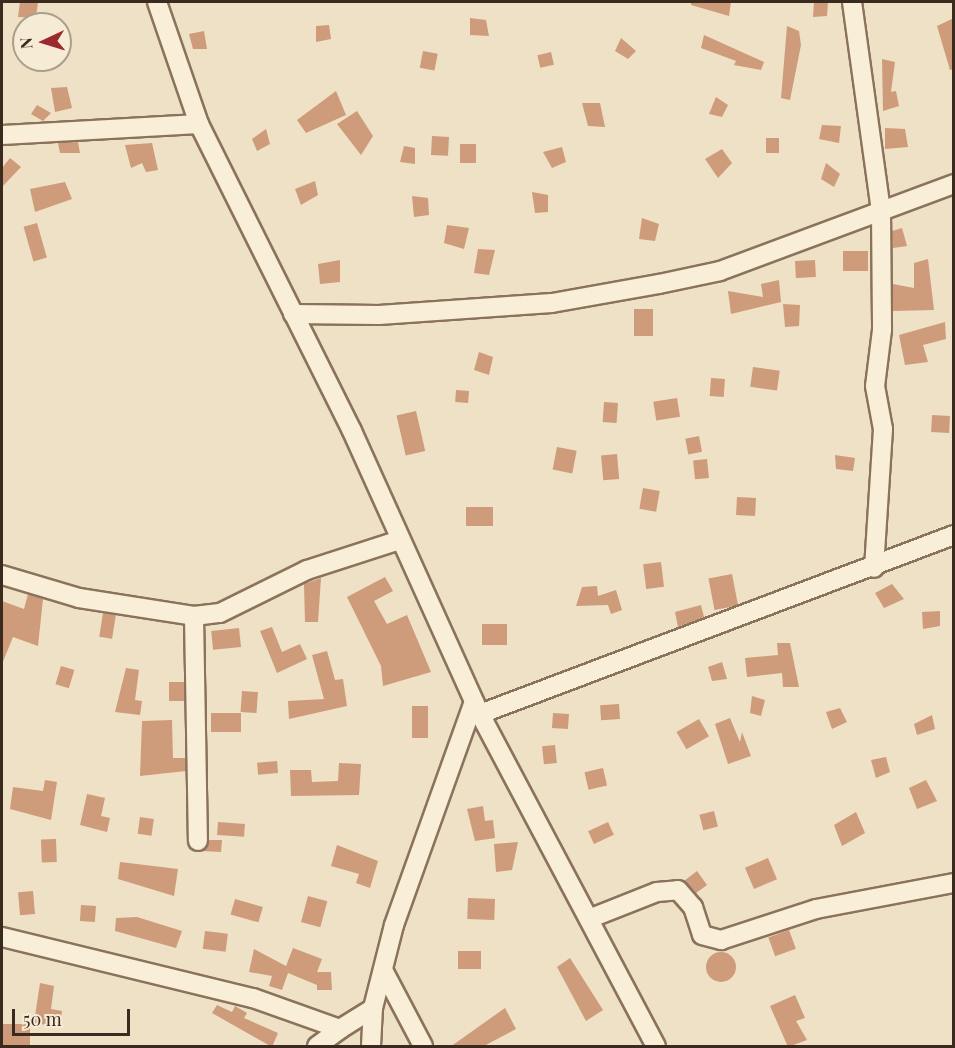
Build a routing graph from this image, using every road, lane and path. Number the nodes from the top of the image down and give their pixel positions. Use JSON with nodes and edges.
{"nodes":[{"id":1,"x":157,"y":2,"type":"edge"},
{"id":2,"x":852,"y":2,"type":"edge"},
{"id":3,"x":199,"y":124,"type":"junction"},
{"id":4,"x":2,"y":135,"type":"edge"},
{"id":5,"x":954,"y":184,"type":"edge"},
{"id":6,"x":881,"y":210,"type":"junction"},
{"id":7,"x":293,"y":314,"type":"junction"},
{"id":8,"x":954,"y":535,"type":"edge"},
{"id":9,"x":397,"y":541,"type":"junction"},
{"id":10,"x":874,"y":568,"type":"junction"},
{"id":11,"x":2,"y":575,"type":"edge"},
{"id":12,"x":194,"y":616,"type":"junction"},
{"id":13,"x":477,"y":708,"type":"junction"},
{"id":14,"x":198,"y":841,"type":"dead end"},
{"id":15,"x":954,"y":884,"type":"edge"},
{"id":16,"x":591,"y":918,"type":"junction"},
{"id":17,"x":2,"y":937,"type":"edge"},
{"id":18,"x":383,"y":970,"type":"junction"},
{"id":19,"x":373,"y":1008,"type":"junction"},
{"id":20,"x":340,"y":1029,"type":"junction"},
{"id":21,"x":318,"y":1047,"type":"edge"},
{"id":22,"x":372,"y":1047,"type":"edge"},
{"id":23,"x":423,"y":1047,"type":"edge"},
{"id":24,"x":656,"y":1047,"type":"edge"}],
"edges":[{"from":1,"to":3,"type":"street"},
{"from":2,"to":6,"type":"street"},
{"from":3,"to":4,"type":"street"},
{"from":3,"to":7,"type":"street"},
{"from":5,"to":6,"type":"street"},
{"from":6,"to":7,"type":"street"},
{"from":6,"to":10,"type":"street"},
{"from":7,"to":9,"type":"street"},
{"from":8,"to":10,"type":"street"},
{"from":9,"to":12,"type":"street"},
{"from":9,"to":13,"type":"street"},
{"from":10,"to":13,"type":"street"},
{"from":11,"to":12,"type":"street"},
{"from":12,"to":14,"type":"street"},
{"from":13,"to":16,"type":"street"},
{"from":13,"to":18,"type":"street"},
{"from":15,"to":16,"type":"street"},
{"from":16,"to":24,"type":"street"},
{"from":17,"to":20,"type":"street"},
{"from":18,"to":19,"type":"street"},
{"from":18,"to":23,"type":"street"},
{"from":19,"to":20,"type":"street"},
{"from":19,"to":22,"type":"street"},
{"from":20,"to":21,"type":"street"}]}
